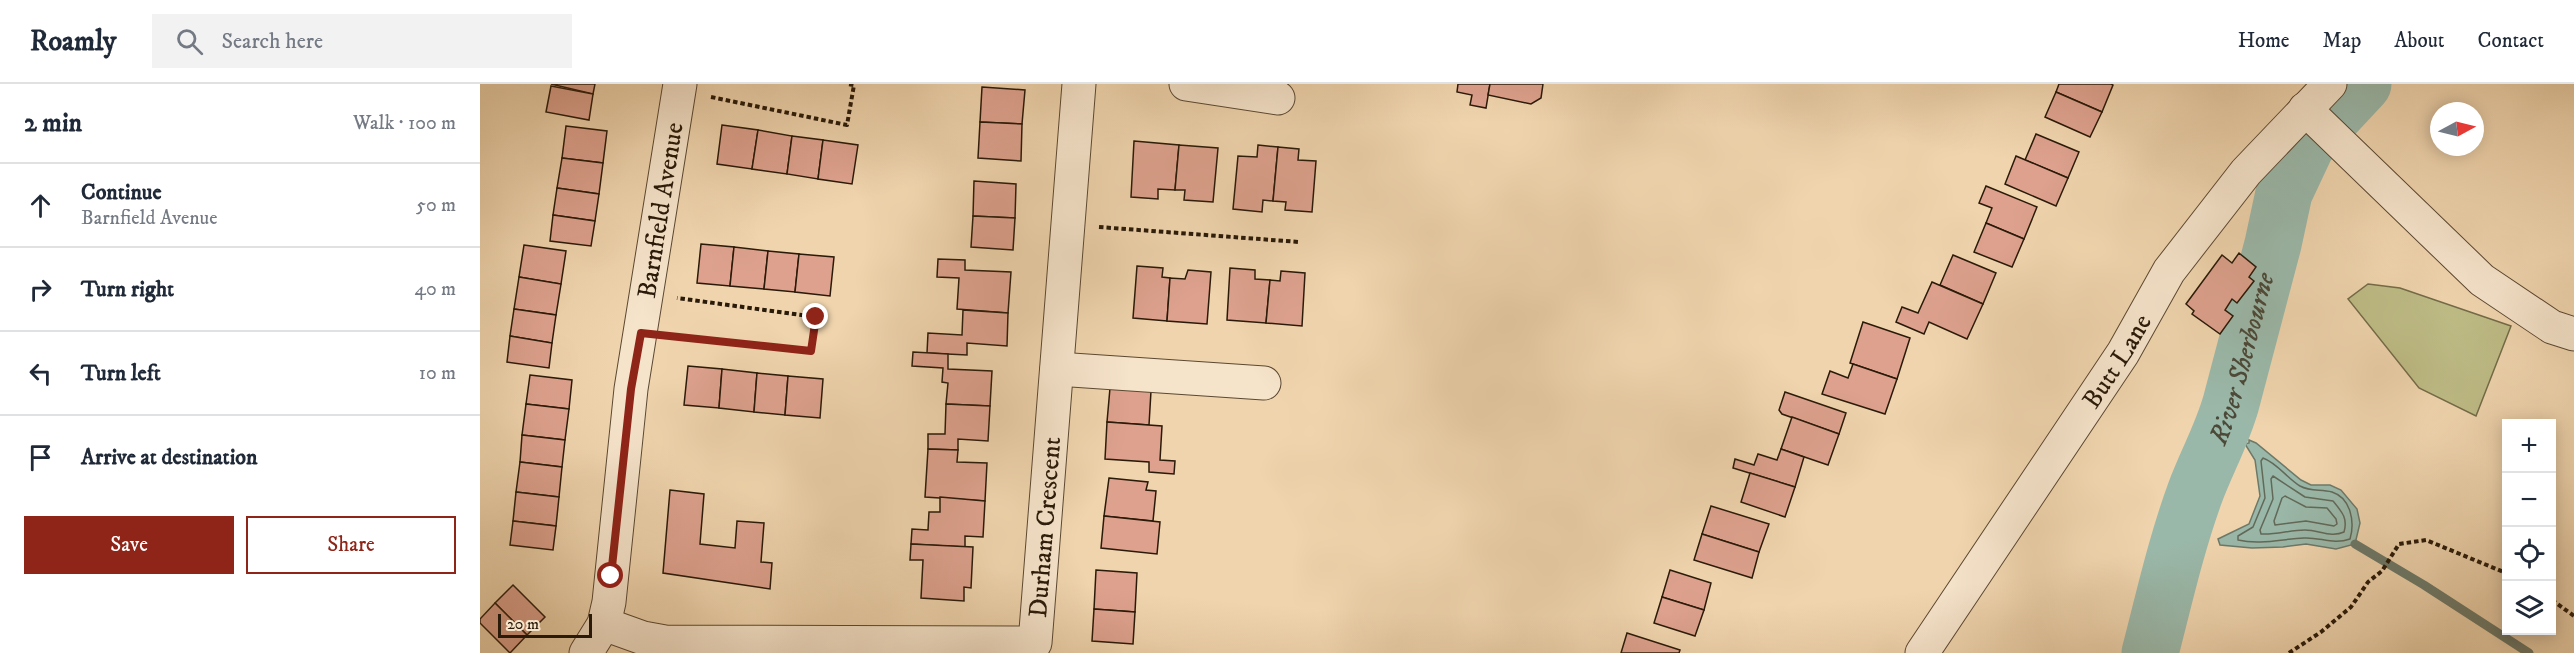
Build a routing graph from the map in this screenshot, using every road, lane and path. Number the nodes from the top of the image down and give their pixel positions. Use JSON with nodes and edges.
{"nodes":[{"id":1,"x":848,"y":84,"type":"edge"},
{"id":2,"x":1079,"y":84,"type":"edge"},
{"id":3,"x":1186,"y":84,"type":"edge"},
{"id":4,"x":2330,"y":84,"type":"edge"},
{"id":5,"x":679,"y":87,"type":"edge"},
{"id":6,"x":1278,"y":98,"type":"dead end"},
{"id":7,"x":2317,"y":120,"type":"junction"},
{"id":8,"x":1068,"y":225,"type":"junction"},
{"id":9,"x":1299,"y":242,"type":"dead end"},
{"id":10,"x":647,"y":293,"type":"junction"},
{"id":11,"x":641,"y":333,"type":"junction"},
{"id":12,"x":2574,"y":334,"type":"edge"},
{"id":13,"x":1057,"y":369,"type":"junction"},
{"id":14,"x":1264,"y":383,"type":"dead end"},
{"id":15,"x":2502,"y":571,"type":"edge"},
{"id":16,"x":2556,"y":603,"type":"edge"},
{"id":17,"x":2574,"y":616,"type":"edge"},
{"id":18,"x":604,"y":624,"type":"junction"},
{"id":19,"x":1035,"y":648,"type":"edge"},
{"id":20,"x":586,"y":653,"type":"edge"},
{"id":21,"x":1922,"y":653,"type":"edge"},
{"id":22,"x":2289,"y":653,"type":"edge"}],
"edges":[{"from":1,"to":5,"type":"path"},
{"from":2,"to":8,"type":"street","name":"Durham Crescent"},
{"from":3,"to":6,"type":"street"},
{"from":4,"to":7,"type":"street","name":"Butt Lane"},
{"from":5,"to":10,"type":"street","name":"Barnfield Avenue"},
{"from":7,"to":12,"type":"street"},
{"from":7,"to":21,"type":"street","name":"Butt Lane"},
{"from":8,"to":9,"type":"path"},
{"from":8,"to":13,"type":"street","name":"Durham Crescent"},
{"from":10,"to":11,"type":"street","name":"Barnfield Avenue"},
{"from":10,"to":11,"type":"path"},
{"from":11,"to":18,"type":"street","name":"Barnfield Avenue"},
{"from":13,"to":14,"type":"street"},
{"from":13,"to":19,"type":"street","name":"Durham Crescent"},
{"from":15,"to":22,"type":"path"},
{"from":16,"to":17,"type":"path"},
{"from":18,"to":19,"type":"street","name":"Durham Crescent"},
{"from":18,"to":20,"type":"street","name":"Barnfield Avenue"}]}
